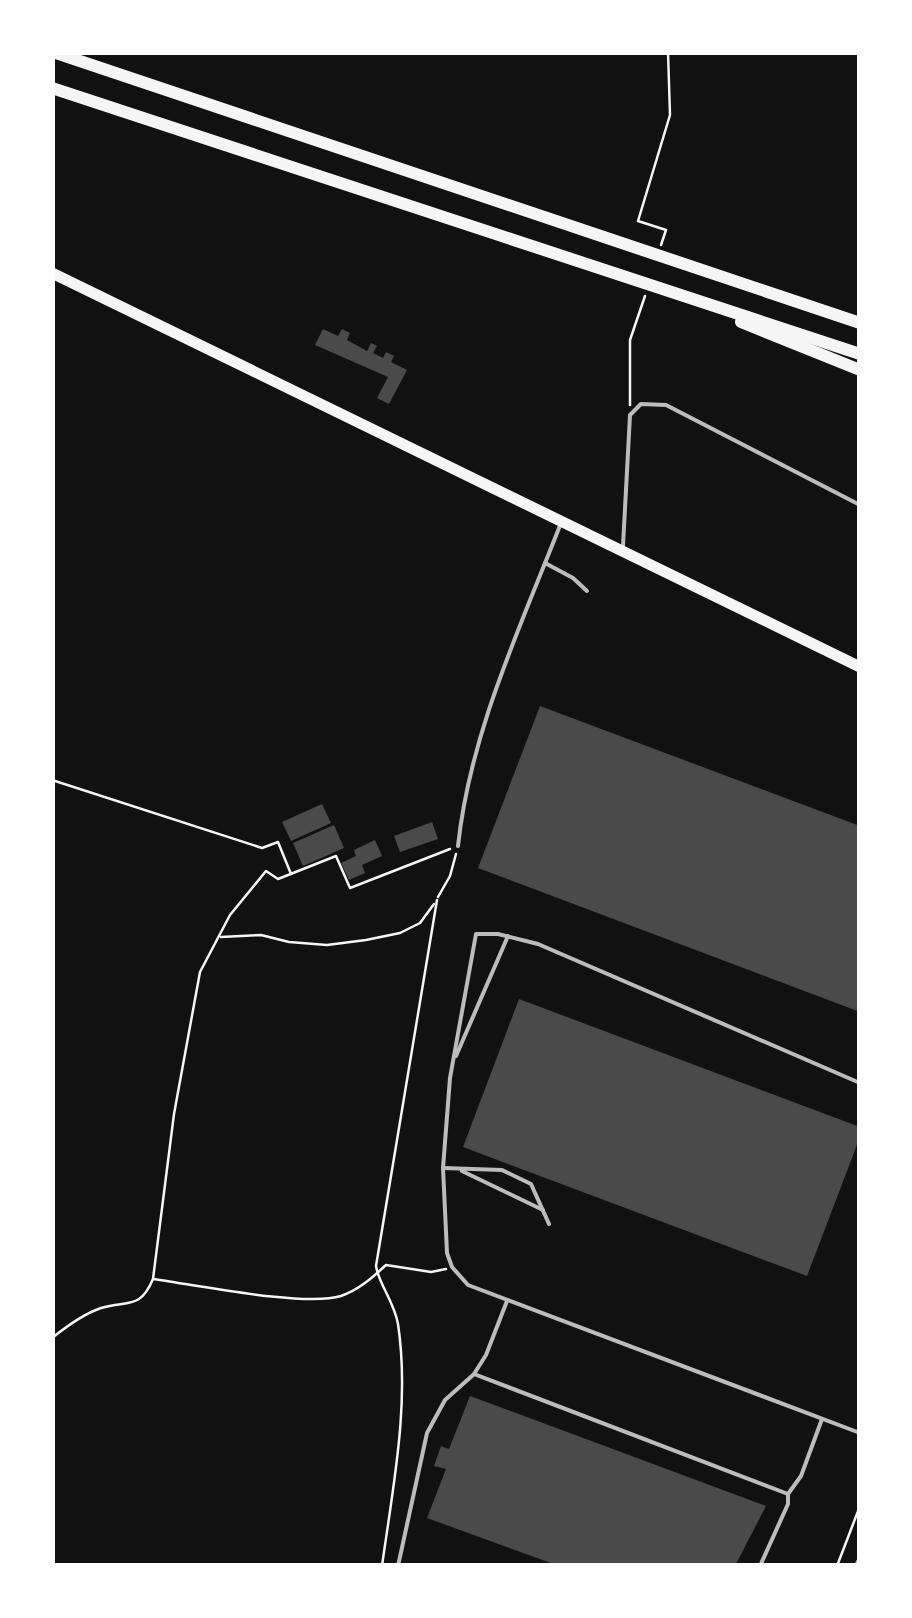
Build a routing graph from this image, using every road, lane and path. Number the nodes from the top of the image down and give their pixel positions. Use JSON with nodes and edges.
{"nodes":[{"id":1,"x":53,"y":52,"type":"edge"},
{"id":2,"x":668,"y":52,"type":"edge"},
{"id":3,"x":52,"y":88,"type":"edge"},
{"id":4,"x":666,"y":230,"type":"dead end"},
{"id":5,"x":52,"y":273,"type":"edge"},
{"id":6,"x":628,"y":276,"type":"junction"},
{"id":7,"x":638,"y":314,"type":"dead end"},
{"id":8,"x":860,"y":320,"type":"edge"},
{"id":9,"x":860,"y":354,"type":"edge"},
{"id":10,"x":860,"y":370,"type":"edge"},
{"id":11,"x":630,"y":415,"type":"junction"},
{"id":12,"x":860,"y":504,"type":"edge"},
{"id":13,"x":562,"y":521,"type":"junction"},
{"id":14,"x":622,"y":550,"type":"junction"},
{"id":15,"x":545,"y":562,"type":"junction"},
{"id":16,"x":587,"y":591,"type":"dead end"},
{"id":17,"x":860,"y":667,"type":"edge"},
{"id":18,"x":52,"y":780,"type":"edge"},
{"id":19,"x":458,"y":846,"type":"junction"},
{"id":20,"x":291,"y":874,"type":"junction"},
{"id":21,"x":437,"y":900,"type":"junction"},
{"id":22,"x":508,"y":936,"type":"junction"},
{"id":23,"x":219,"y":937,"type":"junction"},
{"id":24,"x":453,"y":1062,"type":"junction"},
{"id":25,"x":860,"y":1083,"type":"edge"},
{"id":26,"x":443,"y":1168,"type":"junction"},
{"id":27,"x":458,"y":1169,"type":"junction"},
{"id":28,"x":543,"y":1210,"type":"junction"},
{"id":29,"x":549,"y":1224,"type":"dead end"},
{"id":30,"x":452,"y":1268,"type":"junction"},
{"id":31,"x":377,"y":1273,"type":"junction"},
{"id":32,"x":153,"y":1279,"type":"junction"},
{"id":33,"x":507,"y":1302,"type":"junction"},
{"id":34,"x":52,"y":1338,"type":"edge"},
{"id":35,"x":474,"y":1374,"type":"junction"},
{"id":36,"x":822,"y":1418,"type":"junction"},
{"id":37,"x":860,"y":1433,"type":"edge"},
{"id":38,"x":788,"y":1494,"type":"junction"},
{"id":39,"x":860,"y":1506,"type":"edge"},
{"id":40,"x":382,"y":1566,"type":"edge"},
{"id":41,"x":398,"y":1566,"type":"edge"},
{"id":42,"x":760,"y":1566,"type":"edge"},
{"id":43,"x":836,"y":1566,"type":"edge"}],
"edges":[{"from":1,"to":8,"type":"highway"},
{"from":2,"to":4,"type":"path"},
{"from":3,"to":6,"type":"highway"},
{"from":5,"to":13,"type":"main road"},
{"from":6,"to":9,"type":"highway"},
{"from":6,"to":10,"type":"highway"},
{"from":7,"to":11,"type":"path"},
{"from":11,"to":12,"type":"lane"},
{"from":11,"to":14,"type":"lane"},
{"from":13,"to":14,"type":"main road"},
{"from":13,"to":15,"type":"lane"},
{"from":14,"to":17,"type":"main road"},
{"from":15,"to":16,"type":"lane"},
{"from":15,"to":19,"type":"lane"},
{"from":18,"to":20,"type":"path"},
{"from":19,"to":20,"type":"path"},
{"from":19,"to":21,"type":"path"},
{"from":20,"to":23,"type":"path"},
{"from":21,"to":23,"type":"path"},
{"from":21,"to":31,"type":"path"},
{"from":22,"to":24,"type":"lane"},
{"from":22,"to":24,"type":"lane"},
{"from":22,"to":25,"type":"lane"},
{"from":23,"to":32,"type":"path"},
{"from":24,"to":26,"type":"lane"},
{"from":26,"to":27,"type":"lane"},
{"from":26,"to":30,"type":"lane"},
{"from":27,"to":28,"type":"lane"},
{"from":27,"to":28,"type":"lane"},
{"from":28,"to":29,"type":"lane"},
{"from":30,"to":31,"type":"path"},
{"from":30,"to":33,"type":"lane"},
{"from":31,"to":32,"type":"path"},
{"from":31,"to":40,"type":"path"},
{"from":32,"to":34,"type":"path"},
{"from":33,"to":35,"type":"lane"},
{"from":33,"to":36,"type":"lane"},
{"from":35,"to":38,"type":"lane"},
{"from":35,"to":41,"type":"lane"},
{"from":36,"to":37,"type":"lane"},
{"from":36,"to":38,"type":"lane"},
{"from":38,"to":42,"type":"lane"},
{"from":39,"to":43,"type":"path"}]}
